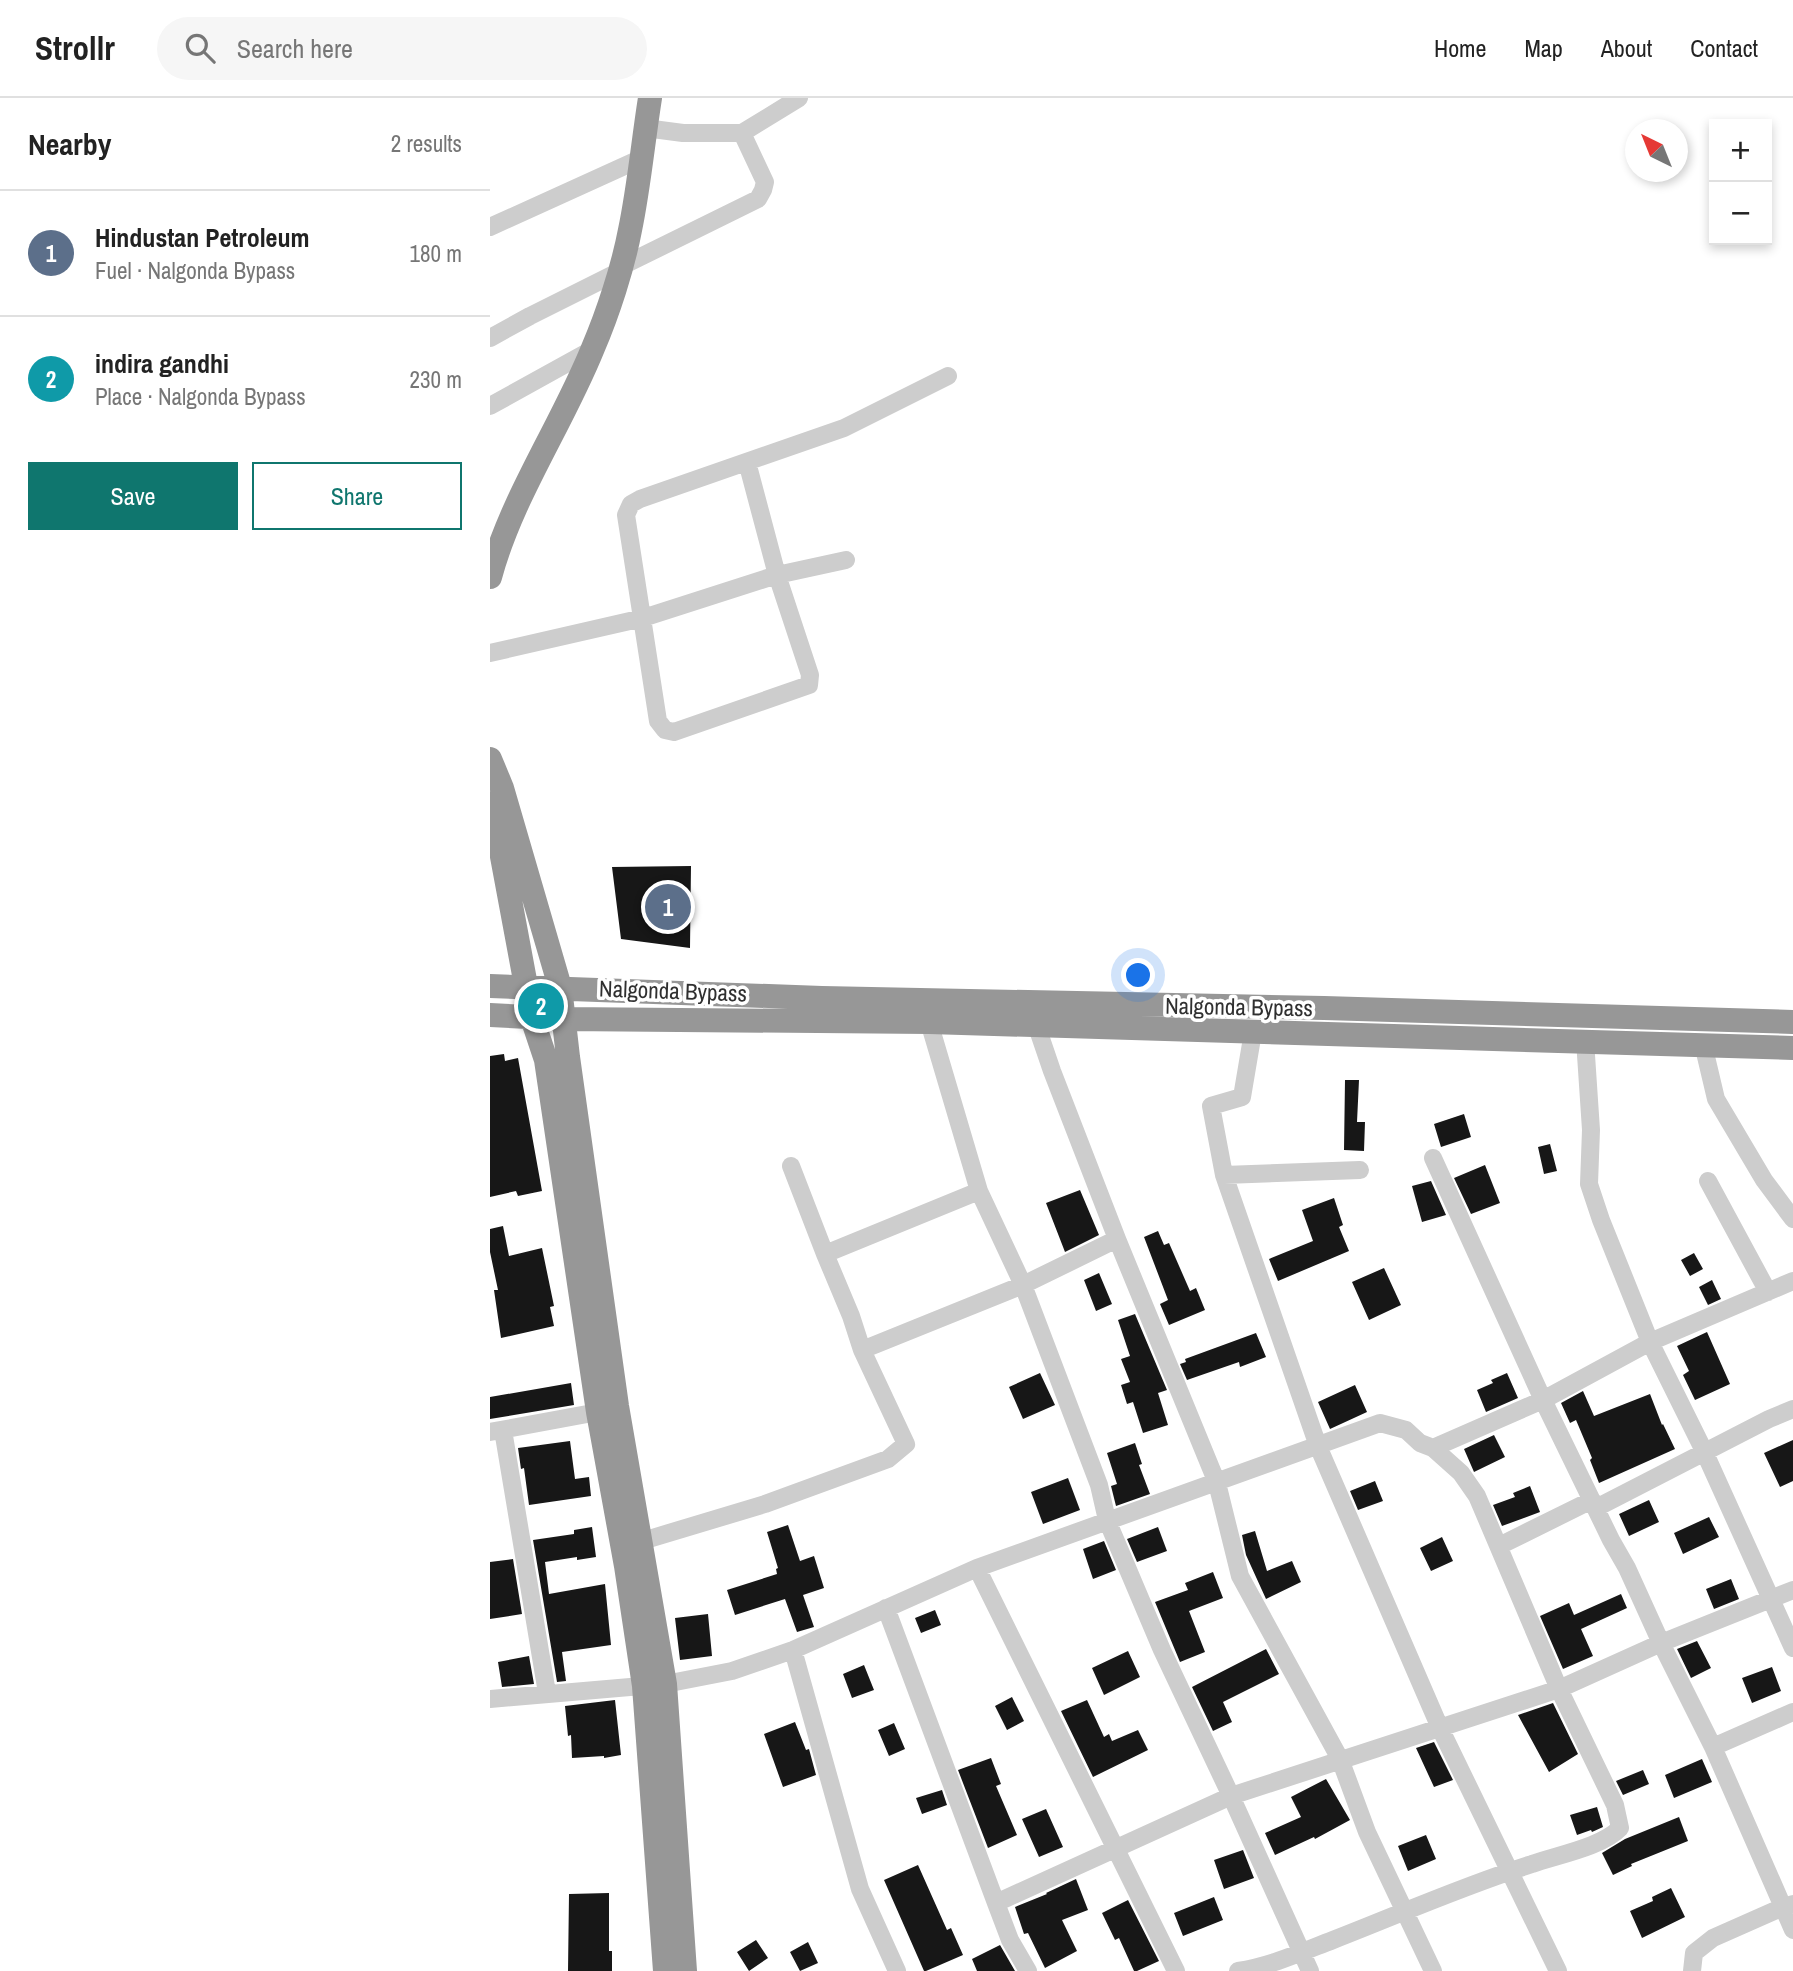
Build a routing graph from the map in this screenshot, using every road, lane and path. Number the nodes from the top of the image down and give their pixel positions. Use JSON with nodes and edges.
{"nodes":[{"id":1,"x":650,"y":98,"type":"edge"},
{"id":2,"x":799,"y":98,"type":"edge"},
{"id":3,"x":645,"y":128,"type":"junction"},
{"id":4,"x":742,"y":133,"type":"junction"},
{"id":5,"x":642,"y":158,"type":"junction"},
{"id":6,"x":490,"y":227,"type":"edge"},
{"id":7,"x":619,"y":269,"type":"junction"},
{"id":8,"x":490,"y":338,"type":"edge"},
{"id":9,"x":593,"y":349,"type":"junction"},
{"id":10,"x":948,"y":376,"type":"dead end"},
{"id":11,"x":490,"y":406,"type":"edge"},
{"id":12,"x":747,"y":462,"type":"junction"},
{"id":13,"x":495,"y":542,"type":"edge"},
{"id":14,"x":846,"y":560,"type":"dead end"},
{"id":15,"x":777,"y":575,"type":"junction"},
{"id":16,"x":490,"y":577,"type":"edge"},
{"id":17,"x":643,"y":618,"type":"junction"},
{"id":18,"x":490,"y":653,"type":"edge"},
{"id":19,"x":490,"y":759,"type":"edge"},
{"id":20,"x":490,"y":794,"type":"edge"},
{"id":21,"x":490,"y":985,"type":"edge"},
{"id":22,"x":526,"y":986,"type":"junction"},
{"id":23,"x":560,"y":986,"type":"junction"},
{"id":24,"x":490,"y":1016,"type":"edge"},
{"id":25,"x":533,"y":1018,"type":"junction"},
{"id":26,"x":565,"y":1019,"type":"junction"},
{"id":27,"x":929,"y":1022,"type":"junction"},
{"id":28,"x":1793,"y":1022,"type":"edge"},
{"id":29,"x":1037,"y":1027,"type":"junction"},
{"id":30,"x":1253,"y":1032,"type":"junction"},
{"id":31,"x":1585,"y":1040,"type":"junction"},
{"id":32,"x":1703,"y":1044,"type":"junction"},
{"id":33,"x":1793,"y":1048,"type":"edge"},
{"id":34,"x":1433,"y":1158,"type":"dead end"},
{"id":35,"x":791,"y":1166,"type":"dead end"},
{"id":36,"x":1360,"y":1170,"type":"dead end"},
{"id":37,"x":1224,"y":1175,"type":"junction"},
{"id":38,"x":1708,"y":1181,"type":"dead end"},
{"id":39,"x":979,"y":1191,"type":"junction"},
{"id":40,"x":1793,"y":1219,"type":"edge"},
{"id":41,"x":1117,"y":1239,"type":"junction"},
{"id":42,"x":825,"y":1254,"type":"junction"},
{"id":43,"x":1793,"y":1281,"type":"edge"},
{"id":44,"x":1023,"y":1285,"type":"junction"},
{"id":45,"x":1768,"y":1292,"type":"junction"},
{"id":46,"x":1650,"y":1342,"type":"junction"},
{"id":47,"x":862,"y":1350,"type":"junction"},
{"id":48,"x":1543,"y":1400,"type":"junction"},
{"id":49,"x":1793,"y":1409,"type":"edge"},
{"id":50,"x":598,"y":1412,"type":"junction"},
{"id":51,"x":497,"y":1431,"type":"edge"},
{"id":52,"x":1318,"y":1446,"type":"junction"},
{"id":53,"x":1433,"y":1448,"type":"junction"},
{"id":54,"x":1704,"y":1451,"type":"junction"},
{"id":55,"x":1217,"y":1482,"type":"junction"},
{"id":56,"x":1594,"y":1504,"type":"junction"},
{"id":57,"x":1107,"y":1520,"type":"junction"},
{"id":58,"x":639,"y":1542,"type":"junction"},
{"id":59,"x":1499,"y":1546,"type":"junction"},
{"id":60,"x":977,"y":1568,"type":"junction"},
{"id":61,"x":1793,"y":1590,"type":"edge"},
{"id":62,"x":1770,"y":1599,"type":"junction"},
{"id":63,"x":886,"y":1608,"type":"junction"},
{"id":64,"x":1661,"y":1643,"type":"junction"},
{"id":65,"x":1793,"y":1648,"type":"edge"},
{"id":66,"x":793,"y":1650,"type":"junction"},
{"id":67,"x":655,"y":1685,"type":"junction"},
{"id":68,"x":1559,"y":1689,"type":"junction"},
{"id":69,"x":547,"y":1693,"type":"junction"},
{"id":70,"x":490,"y":1699,"type":"edge"},
{"id":71,"x":1793,"y":1712,"type":"edge"},
{"id":72,"x":1440,"y":1728,"type":"junction"},
{"id":73,"x":1713,"y":1747,"type":"junction"},
{"id":74,"x":1340,"y":1759,"type":"junction"},
{"id":75,"x":1231,"y":1796,"type":"junction"},
{"id":76,"x":1116,"y":1850,"type":"junction"},
{"id":77,"x":1511,"y":1870,"type":"junction"},
{"id":78,"x":996,"y":1903,"type":"junction"},
{"id":79,"x":1788,"y":1905,"type":"edge"},
{"id":80,"x":1406,"y":1912,"type":"junction"},
{"id":81,"x":1793,"y":1930,"type":"edge"},
{"id":82,"x":1301,"y":1952,"type":"junction"},
{"id":83,"x":665,"y":1971,"type":"edge"},
{"id":84,"x":685,"y":1971,"type":"edge"},
{"id":85,"x":897,"y":1971,"type":"edge"},
{"id":86,"x":1028,"y":1971,"type":"edge"},
{"id":87,"x":1176,"y":1971,"type":"edge"},
{"id":88,"x":1238,"y":1971,"type":"edge"},
{"id":89,"x":1310,"y":1971,"type":"edge"},
{"id":90,"x":1433,"y":1971,"type":"edge"},
{"id":91,"x":1558,"y":1971,"type":"edge"},
{"id":92,"x":1692,"y":1971,"type":"edge"}],
"edges":[{"from":1,"to":3,"type":"highway"},
{"from":2,"to":4,"type":"street"},
{"from":3,"to":4,"type":"street"},
{"from":3,"to":5,"type":"highway"},
{"from":4,"to":7,"type":"street"},
{"from":5,"to":6,"type":"street"},
{"from":5,"to":7,"type":"highway"},
{"from":7,"to":8,"type":"street"},
{"from":7,"to":9,"type":"highway"},
{"from":9,"to":11,"type":"street"},
{"from":9,"to":13,"type":"highway"},
{"from":10,"to":12,"type":"street"},
{"from":12,"to":15,"type":"street"},
{"from":12,"to":17,"type":"street"},
{"from":13,"to":16,"type":"highway"},
{"from":14,"to":15,"type":"street"},
{"from":15,"to":17,"type":"street"},
{"from":15,"to":17,"type":"street"},
{"from":17,"to":18,"type":"street"},
{"from":19,"to":23,"type":"highway"},
{"from":20,"to":22,"type":"highway"},
{"from":21,"to":22,"type":"highway"},
{"from":22,"to":23,"type":"highway","name":"Nalgonda Bypass"},
{"from":22,"to":25,"type":"highway"},
{"from":23,"to":26,"type":"highway"},
{"from":23,"to":28,"type":"highway","name":"Nalgonda Bypass"},
{"from":24,"to":25,"type":"highway"},
{"from":25,"to":26,"type":"highway","name":"Nalgonda Bypass"},
{"from":25,"to":50,"type":"highway"},
{"from":26,"to":27,"type":"highway","name":"Nalgonda Bypass"},
{"from":26,"to":58,"type":"highway"},
{"from":27,"to":29,"type":"highway","name":"Nalgonda Bypass"},
{"from":27,"to":39,"type":"street"},
{"from":29,"to":30,"type":"highway","name":"Nalgonda Bypass"},
{"from":29,"to":41,"type":"street"},
{"from":30,"to":31,"type":"highway","name":"Nalgonda Bypass"},
{"from":30,"to":37,"type":"street"},
{"from":31,"to":32,"type":"highway","name":"Nalgonda Bypass"},
{"from":31,"to":46,"type":"street"},
{"from":32,"to":33,"type":"highway","name":"Nalgonda Bypass"},
{"from":32,"to":40,"type":"street"},
{"from":34,"to":48,"type":"street"},
{"from":35,"to":42,"type":"street"},
{"from":36,"to":37,"type":"street"},
{"from":37,"to":52,"type":"street"},
{"from":38,"to":45,"type":"street"},
{"from":39,"to":42,"type":"street"},
{"from":39,"to":44,"type":"street"},
{"from":41,"to":44,"type":"street"},
{"from":41,"to":55,"type":"street"},
{"from":42,"to":47,"type":"street"},
{"from":43,"to":45,"type":"street"},
{"from":44,"to":47,"type":"street"},
{"from":44,"to":57,"type":"street"},
{"from":45,"to":46,"type":"street"},
{"from":46,"to":48,"type":"street"},
{"from":46,"to":54,"type":"street"},
{"from":47,"to":58,"type":"street"},
{"from":48,"to":53,"type":"street"},
{"from":48,"to":56,"type":"street"},
{"from":49,"to":54,"type":"street"},
{"from":50,"to":51,"type":"street"},
{"from":50,"to":67,"type":"highway"},
{"from":51,"to":69,"type":"street"},
{"from":52,"to":53,"type":"street"},
{"from":52,"to":55,"type":"street"},
{"from":52,"to":72,"type":"street"},
{"from":53,"to":59,"type":"street"},
{"from":54,"to":56,"type":"street"},
{"from":54,"to":62,"type":"street"},
{"from":55,"to":57,"type":"street"},
{"from":55,"to":74,"type":"street"},
{"from":56,"to":59,"type":"street"},
{"from":56,"to":64,"type":"street"},
{"from":57,"to":60,"type":"street"},
{"from":57,"to":75,"type":"street"},
{"from":58,"to":67,"type":"highway"},
{"from":59,"to":68,"type":"street"},
{"from":60,"to":63,"type":"street"},
{"from":60,"to":76,"type":"street"},
{"from":61,"to":62,"type":"street"},
{"from":62,"to":64,"type":"street"},
{"from":62,"to":65,"type":"street"},
{"from":63,"to":66,"type":"street"},
{"from":63,"to":78,"type":"street"},
{"from":64,"to":68,"type":"street"},
{"from":64,"to":73,"type":"street"},
{"from":66,"to":67,"type":"street"},
{"from":66,"to":85,"type":"street"},
{"from":67,"to":69,"type":"street"},
{"from":67,"to":83,"type":"highway"},
{"from":67,"to":84,"type":"highway"},
{"from":68,"to":72,"type":"street"},
{"from":68,"to":77,"type":"street"},
{"from":69,"to":70,"type":"street"},
{"from":71,"to":73,"type":"street"},
{"from":72,"to":74,"type":"street"},
{"from":72,"to":77,"type":"street"},
{"from":73,"to":79,"type":"street"},
{"from":74,"to":75,"type":"street"},
{"from":74,"to":80,"type":"street"},
{"from":75,"to":76,"type":"street"},
{"from":75,"to":82,"type":"street"},
{"from":76,"to":78,"type":"street"},
{"from":76,"to":87,"type":"street"},
{"from":77,"to":80,"type":"street"},
{"from":77,"to":91,"type":"street"},
{"from":78,"to":86,"type":"street"},
{"from":79,"to":81,"type":"street"},
{"from":79,"to":92,"type":"street"},
{"from":80,"to":82,"type":"street"},
{"from":80,"to":90,"type":"street"},
{"from":82,"to":88,"type":"street"},
{"from":82,"to":89,"type":"street"}]}
